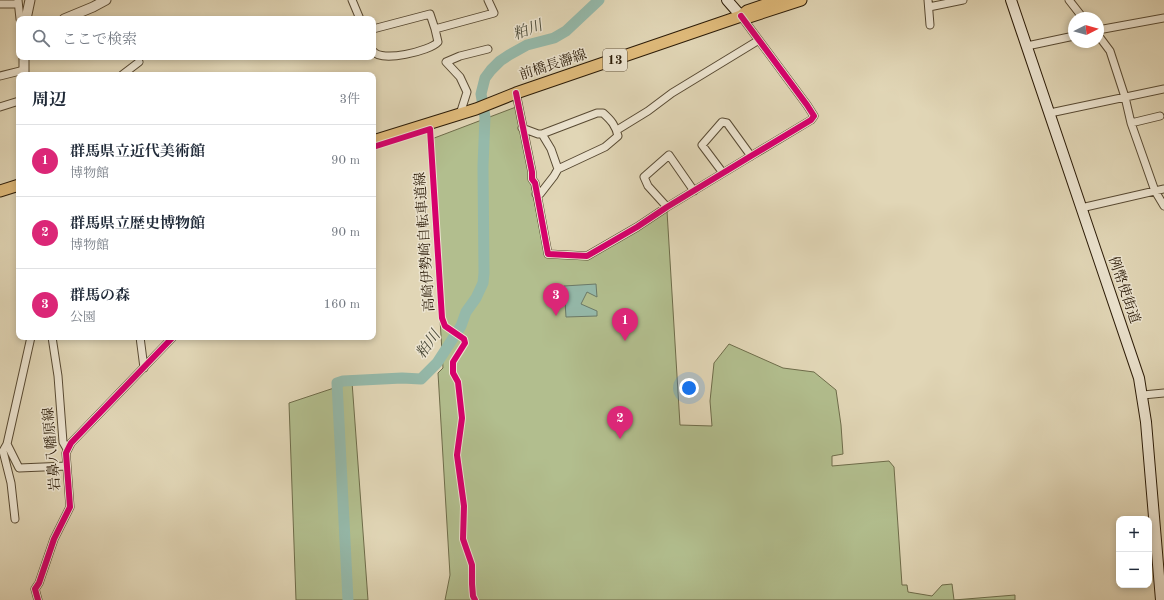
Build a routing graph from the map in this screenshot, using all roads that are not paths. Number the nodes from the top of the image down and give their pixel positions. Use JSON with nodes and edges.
{"nodes":[{"id":1,"x":30,"y":0,"type":"edge"},
{"id":2,"x":106,"y":0,"type":"edge"},
{"id":3,"x":352,"y":0,"type":"edge"},
{"id":4,"x":488,"y":0,"type":"edge"},
{"id":5,"x":727,"y":0,"type":"edge"},
{"id":6,"x":779,"y":0,"type":"edge"},
{"id":7,"x":801,"y":0,"type":"edge"},
{"id":8,"x":963,"y":0,"type":"edge"},
{"id":9,"x":1011,"y":0,"type":"edge"},
{"id":10,"x":1069,"y":0,"type":"edge"},
{"id":11,"x":18,"y":2,"type":"edge"},
{"id":12,"x":928,"y":3,"type":"edge"},
{"id":13,"x":0,"y":4,"type":"edge"},
{"id":14,"x":1078,"y":12,"type":"edge"},
{"id":15,"x":20,"y":16,"type":"edge"},
{"id":16,"x":27,"y":16,"type":"edge"},
{"id":17,"x":72,"y":16,"type":"edge"},
{"id":18,"x":359,"y":16,"type":"edge"},
{"id":19,"x":741,"y":16,"type":"junction"},
{"id":20,"x":1164,"y":18,"type":"edge"},
{"id":21,"x":930,"y":25,"type":"dead end"},
{"id":22,"x":376,"y":28,"type":"edge"},
{"id":23,"x":435,"y":29,"type":"junction"},
{"id":24,"x":1104,"y":29,"type":"edge"},
{"id":25,"x":1068,"y":37,"type":"edge"},
{"id":26,"x":759,"y":40,"type":"junction"},
{"id":27,"x":1104,"y":43,"type":"edge"},
{"id":28,"x":1027,"y":46,"type":"junction"},
{"id":29,"x":488,"y":49,"type":"dead end"},
{"id":30,"x":376,"y":54,"type":"edge"},
{"id":31,"x":24,"y":60,"type":"edge"},
{"id":32,"x":138,"y":62,"type":"dead end"},
{"id":33,"x":24,"y":72,"type":"edge"},
{"id":34,"x":126,"y":72,"type":"edge"},
{"id":35,"x":16,"y":74,"type":"edge"},
{"id":36,"x":0,"y":76,"type":"edge"},
{"id":37,"x":1164,"y":89,"type":"edge"},
{"id":38,"x":516,"y":93,"type":"junction"},
{"id":39,"x":1125,"y":97,"type":"junction"},
{"id":40,"x":16,"y":102,"type":"edge"},
{"id":41,"x":0,"y":107,"type":"edge"},
{"id":42,"x":1050,"y":113,"type":"junction"},
{"id":43,"x":460,"y":114,"type":"junction"},
{"id":44,"x":1160,"y":116,"type":"dead end"},
{"id":45,"x":1131,"y":123,"type":"junction"},
{"id":46,"x":522,"y":128,"type":"junction"},
{"id":47,"x":617,"y":130,"type":"junction"},
{"id":48,"x":542,"y":134,"type":"junction"},
{"id":49,"x":376,"y":140,"type":"edge"},
{"id":50,"x":750,"y":156,"type":"junction"},
{"id":51,"x":558,"y":169,"type":"junction"},
{"id":52,"x":723,"y":173,"type":"junction"},
{"id":53,"x":16,"y":186,"type":"edge"},
{"id":54,"x":1164,"y":189,"type":"edge"},
{"id":55,"x":0,"y":191,"type":"edge"},
{"id":56,"x":694,"y":191,"type":"junction"},
{"id":57,"x":1154,"y":191,"type":"junction"},
{"id":58,"x":536,"y":194,"type":"junction"},
{"id":59,"x":1164,"y":206,"type":"edge"},
{"id":60,"x":666,"y":207,"type":"junction"},
{"id":61,"x":1082,"y":208,"type":"junction"},
{"id":62,"x":30,"y":340,"type":"edge"},
{"id":63,"x":52,"y":340,"type":"edge"},
{"id":64,"x":140,"y":340,"type":"edge"},
{"id":65,"x":169,"y":340,"type":"edge"},
{"id":66,"x":144,"y":368,"type":"junction"},
{"id":67,"x":1164,"y":393,"type":"edge"},
{"id":68,"x":1143,"y":395,"type":"junction"},
{"id":69,"x":7,"y":444,"type":"junction"},
{"id":70,"x":68,"y":449,"type":"junction"},
{"id":71,"x":67,"y":466,"type":"junction"},
{"id":72,"x":15,"y":519,"type":"dead end"},
{"id":73,"x":1160,"y":535,"type":"edge"},
{"id":74,"x":38,"y":600,"type":"edge"},
{"id":75,"x":1161,"y":600,"type":"edge"}],
"edges":[{"from":1,"to":16,"type":"street"},
{"from":2,"to":17,"type":"street"},
{"from":3,"to":18,"type":"street"},
{"from":4,"to":23,"type":"street"},
{"from":5,"to":19,"type":"main road"},
{"from":6,"to":19,"type":"main road","name":"前橋長瀞線","number":"13"},
{"from":7,"to":19,"type":"main road","name":"前橋長瀞線","number":"13"},
{"from":8,"to":12,"type":"street"},
{"from":9,"to":28,"type":"main road","name":"例幣使街道"},
{"from":10,"to":14,"type":"street"},
{"from":11,"to":13,"type":"street"},
{"from":11,"to":15,"type":"street"},
{"from":12,"to":21,"type":"street"},
{"from":19,"to":26,"type":"street"},
{"from":19,"to":38,"type":"main road","name":"前橋長瀞線","number":"13"},
{"from":20,"to":24,"type":"street"},
{"from":22,"to":23,"type":"street"},
{"from":23,"to":30,"type":"street"},
{"from":25,"to":28,"type":"street"},
{"from":26,"to":47,"type":"street"},
{"from":26,"to":50,"type":"street"},
{"from":27,"to":39,"type":"street"},
{"from":28,"to":42,"type":"main road","name":"例幣使街道"},
{"from":29,"to":43,"type":"street"},
{"from":31,"to":33,"type":"street"},
{"from":32,"to":34,"type":"street"},
{"from":35,"to":36,"type":"street"},
{"from":37,"to":39,"type":"street"},
{"from":38,"to":43,"type":"main road","name":"前橋長瀞線","number":"13"},
{"from":38,"to":46,"type":"street"},
{"from":39,"to":42,"type":"street"},
{"from":39,"to":45,"type":"street"},
{"from":40,"to":41,"type":"street"},
{"from":42,"to":61,"type":"main road","name":"例幣使街道"},
{"from":43,"to":49,"type":"main road","name":"前橋長瀞線","number":"13"},
{"from":44,"to":45,"type":"street"},
{"from":45,"to":57,"type":"street"},
{"from":46,"to":48,"type":"street"},
{"from":46,"to":58,"type":"street"},
{"from":47,"to":48,"type":"street"},
{"from":47,"to":51,"type":"street"},
{"from":48,"to":51,"type":"street"},
{"from":50,"to":52,"type":"street"},
{"from":50,"to":52,"type":"street"},
{"from":51,"to":58,"type":"street"},
{"from":52,"to":56,"type":"street"},
{"from":53,"to":55,"type":"main road"},
{"from":54,"to":57,"type":"street"},
{"from":56,"to":60,"type":"street"},
{"from":56,"to":60,"type":"street"},
{"from":57,"to":59,"type":"street"},
{"from":57,"to":61,"type":"street"},
{"from":58,"to":60,"type":"street"},
{"from":61,"to":68,"type":"main road","name":"例幣使街道"},
{"from":62,"to":69,"type":"street"},
{"from":63,"to":70,"type":"street","name":"岩鼻八幡原線"},
{"from":64,"to":66,"type":"street"},
{"from":65,"to":66,"type":"street"},
{"from":66,"to":70,"type":"street"},
{"from":67,"to":68,"type":"street"},
{"from":68,"to":73,"type":"main road","name":"例幣使街道"},
{"from":69,"to":71,"type":"street"},
{"from":69,"to":72,"type":"street"},
{"from":70,"to":71,"type":"street","name":"岩鼻八幡原線"},
{"from":71,"to":74,"type":"street","name":"岩鼻八幡原線"},
{"from":73,"to":75,"type":"main road","name":"例幣使街道"}]}
